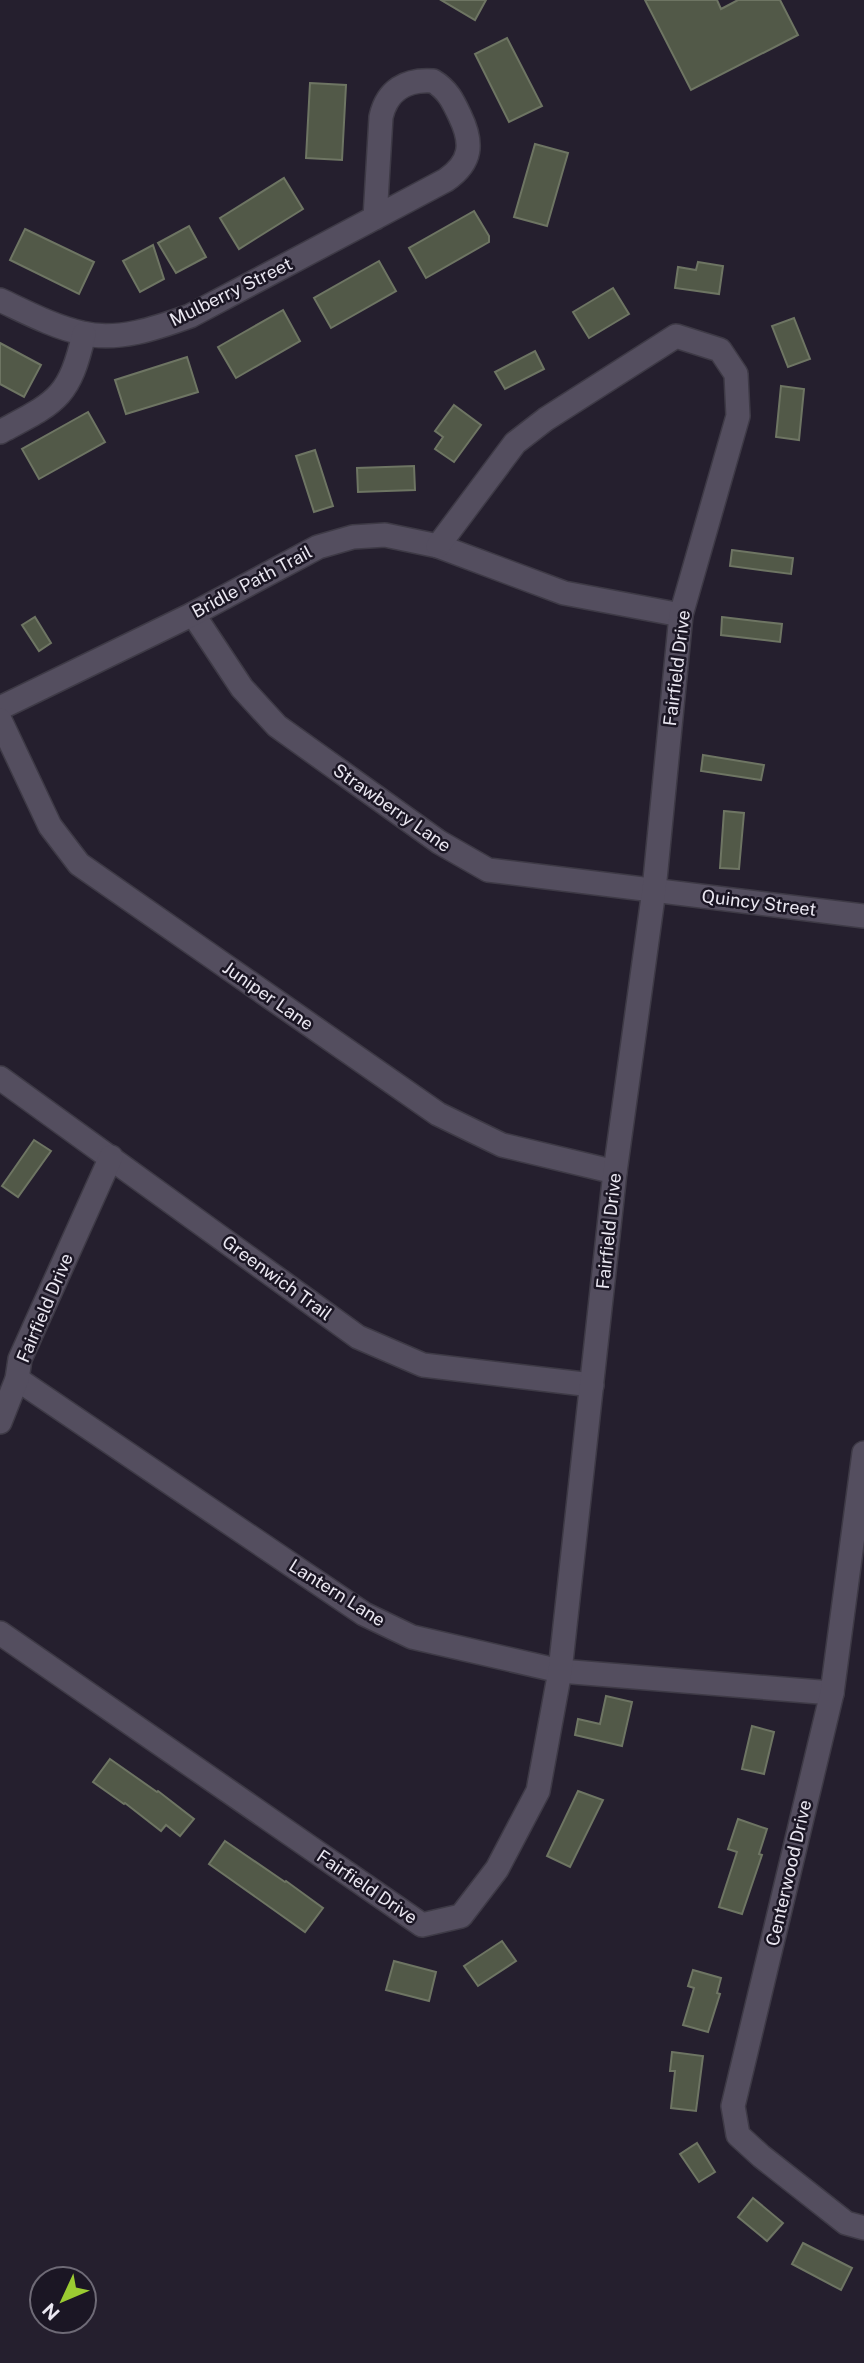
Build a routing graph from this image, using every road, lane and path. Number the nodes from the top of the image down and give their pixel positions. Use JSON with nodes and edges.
{"nodes":[{"id":1,"x":375,"y":218,"type":"junction"},
{"id":2,"x":0,"y":300,"type":"edge"},
{"id":3,"x":84,"y":334,"type":"junction"},
{"id":4,"x":0,"y":432,"type":"edge"},
{"id":5,"x":438,"y":545,"type":"junction"},
{"id":6,"x":193,"y":614,"type":"junction"},
{"id":7,"x":681,"y":615,"type":"junction"},
{"id":8,"x":0,"y":708,"type":"edge"},
{"id":9,"x":0,"y":720,"type":"edge"},
{"id":10,"x":654,"y":890,"type":"junction"},
{"id":11,"x":864,"y":916,"type":"edge"},
{"id":12,"x":0,"y":1078,"type":"edge"},
{"id":13,"x":111,"y":1157,"type":"junction"},
{"id":14,"x":615,"y":1172,"type":"junction"},
{"id":15,"x":17,"y":1378,"type":"junction"},
{"id":16,"x":592,"y":1385,"type":"junction"},
{"id":17,"x":0,"y":1422,"type":"edge"},
{"id":18,"x":864,"y":1453,"type":"edge"},
{"id":19,"x":0,"y":1633,"type":"edge"},
{"id":20,"x":560,"y":1671,"type":"junction"},
{"id":21,"x":832,"y":1693,"type":"junction"},
{"id":22,"x":864,"y":2228,"type":"edge"}],
"edges":[{"from":1,"to":1,"type":"street","name":"Mulberry Street"},
{"from":1,"to":3,"type":"street","name":"Mulberry Street"},
{"from":2,"to":3,"type":"street","name":"Mulberry Street"},
{"from":3,"to":4,"type":"street"},
{"from":5,"to":6,"type":"street","name":"Bridle Path Trail"},
{"from":5,"to":7,"type":"street","name":"Bridle Path Trail"},
{"from":5,"to":7,"type":"street","name":"Fairfield Drive"},
{"from":6,"to":8,"type":"street","name":"Bridle Path Trail"},
{"from":6,"to":10,"type":"street","name":"Strawberry Lane"},
{"from":7,"to":10,"type":"street","name":"Fairfield Drive"},
{"from":9,"to":14,"type":"street","name":"Juniper Lane"},
{"from":10,"to":11,"type":"street","name":"Quincy Street"},
{"from":10,"to":14,"type":"street","name":"Fairfield Drive"},
{"from":12,"to":13,"type":"street","name":"Greenwich Trail"},
{"from":13,"to":15,"type":"street","name":"Fairfield Drive"},
{"from":13,"to":16,"type":"street","name":"Greenwich Trail"},
{"from":14,"to":16,"type":"street","name":"Fairfield Drive"},
{"from":15,"to":17,"type":"street","name":"Fairfield Drive"},
{"from":15,"to":20,"type":"street","name":"Lantern Lane"},
{"from":16,"to":20,"type":"street","name":"Fairfield Drive"},
{"from":18,"to":21,"type":"street","name":"Centerwood Drive"},
{"from":19,"to":20,"type":"street","name":"Fairfield Drive"},
{"from":20,"to":21,"type":"street","name":"Lantern Lane"},
{"from":21,"to":22,"type":"street","name":"Centerwood Drive"}]}
